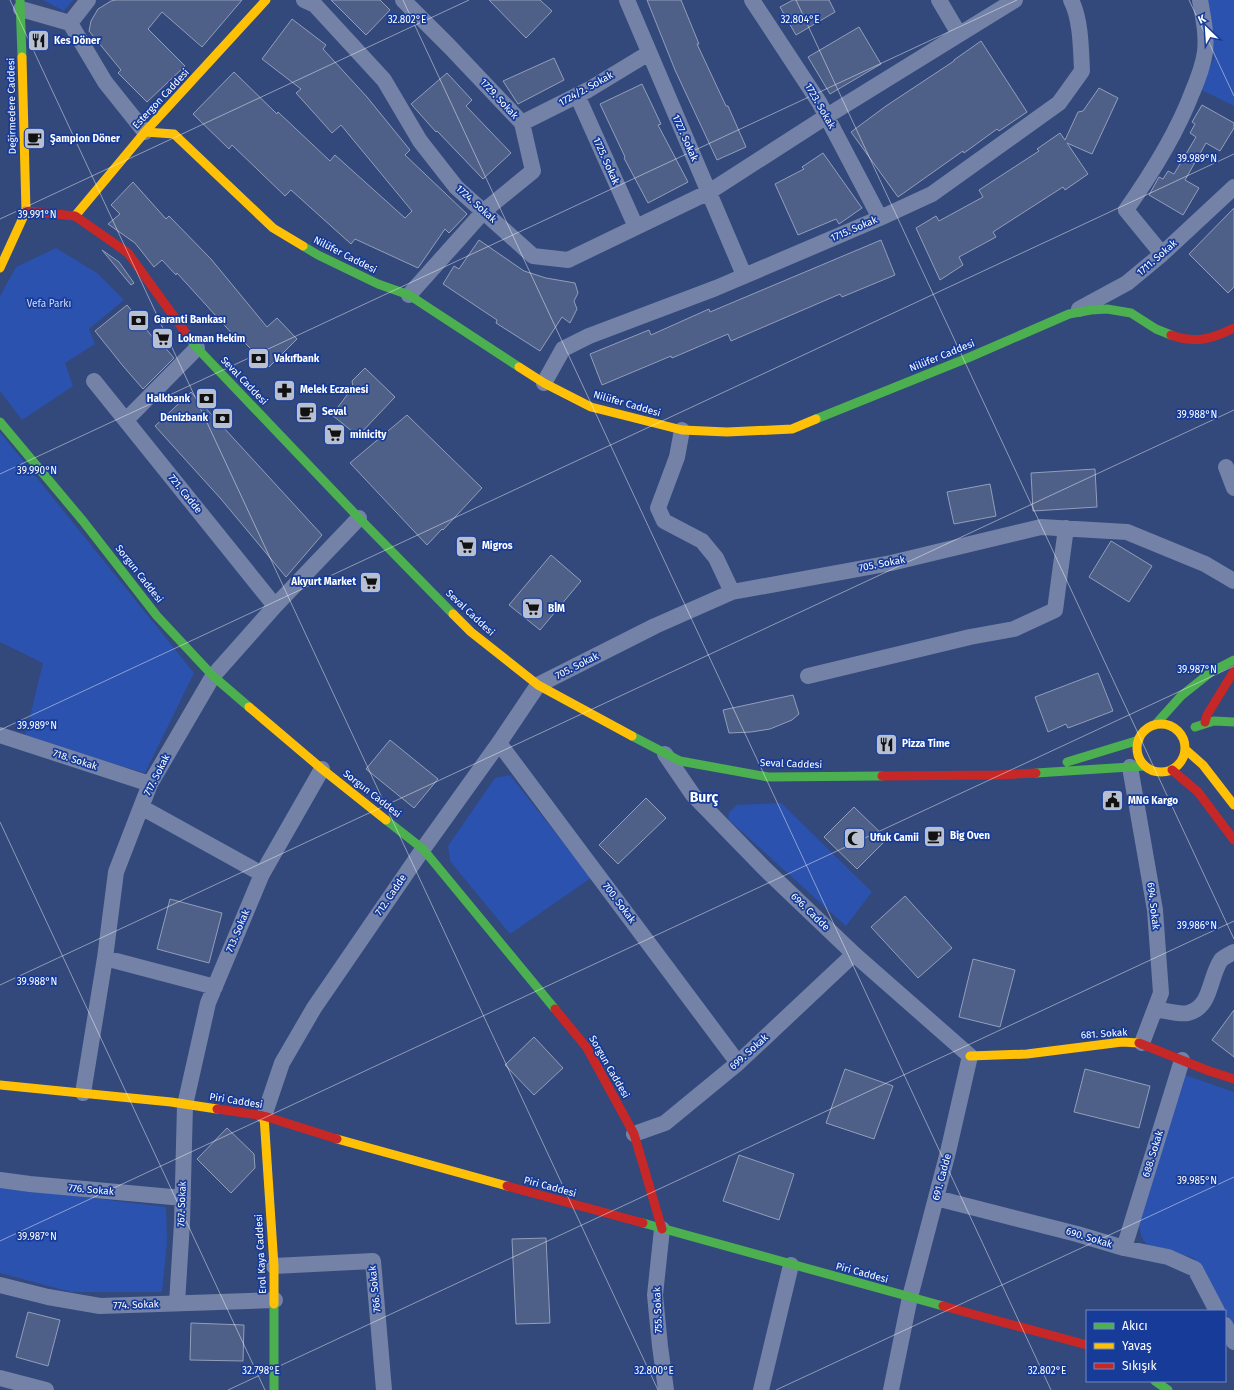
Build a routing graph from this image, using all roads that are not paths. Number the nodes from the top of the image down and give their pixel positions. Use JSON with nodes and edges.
{"nodes":[{"id":1,"x":88,"y":0,"type":"edge"},
{"id":2,"x":266,"y":0,"type":"edge"},
{"id":3,"x":304,"y":0,"type":"edge"},
{"id":4,"x":403,"y":0,"type":"edge"},
{"id":5,"x":626,"y":0,"type":"edge"},
{"id":6,"x":752,"y":0,"type":"edge"},
{"id":7,"x":939,"y":0,"type":"edge"},
{"id":8,"x":1015,"y":0,"type":"edge"},
{"id":9,"x":1071,"y":0,"type":"edge"},
{"id":10,"x":1200,"y":0,"type":"edge"},
{"id":11,"x":20,"y":4,"type":"edge"},
{"id":12,"x":70,"y":23,"type":"junction"},
{"id":13,"x":960,"y":34,"type":"junction"},
{"id":14,"x":649,"y":53,"type":"junction"},
{"id":15,"x":577,"y":96,"type":"junction"},
{"id":16,"x":827,"y":116,"type":"junction"},
{"id":17,"x":522,"y":123,"type":"junction"},
{"id":18,"x":145,"y":132,"type":"junction"},
{"id":19,"x":1234,"y":187,"type":"edge"},
{"id":20,"x":709,"y":192,"type":"junction"},
{"id":21,"x":26,"y":211,"type":"junction"},
{"id":22,"x":484,"y":211,"type":"junction"},
{"id":23,"x":75,"y":216,"type":"junction"},
{"id":24,"x":880,"y":218,"type":"junction"},
{"id":25,"x":636,"y":227,"type":"junction"},
{"id":26,"x":1162,"y":254,"type":"junction"},
{"id":27,"x":0,"y":268,"type":"edge"},
{"id":28,"x":744,"y":275,"type":"junction"},
{"id":29,"x":409,"y":294,"type":"junction"},
{"id":30,"x":1069,"y":314,"type":"junction"},
{"id":31,"x":1234,"y":328,"type":"edge"},
{"id":32,"x":197,"y":348,"type":"junction"},
{"id":33,"x":94,"y":381,"type":"dead end"},
{"id":34,"x":544,"y":383,"type":"junction"},
{"id":35,"x":126,"y":420,"type":"junction"},
{"id":36,"x":0,"y":422,"type":"edge"},
{"id":37,"x":682,"y":430,"type":"junction"},
{"id":38,"x":1226,"y":467,"type":"dead end"},
{"id":39,"x":1234,"y":488,"type":"edge"},
{"id":40,"x":359,"y":518,"type":"junction"},
{"id":41,"x":1066,"y":528,"type":"junction"},
{"id":42,"x":1234,"y":581,"type":"edge"},
{"id":43,"x":732,"y":592,"type":"junction"},
{"id":44,"x":274,"y":606,"type":"junction"},
{"id":45,"x":1234,"y":660,"type":"edge"},
{"id":46,"x":1234,"y":671,"type":"edge"},
{"id":47,"x":213,"y":676,"type":"junction"},
{"id":48,"x":808,"y":676,"type":"dead end"},
{"id":49,"x":538,"y":685,"type":"junction"},
{"id":50,"x":1223,"y":720,"type":"junction"},
{"id":51,"x":1205,"y":722,"type":"junction"},
{"id":52,"x":1234,"y":722,"type":"edge"},
{"id":53,"x":1155,"y":725,"type":"junction"},
{"id":54,"x":1234,"y":728,"type":"edge"},
{"id":55,"x":1180,"y":733,"type":"junction"},
{"id":56,"x":0,"y":735,"type":"edge"},
{"id":57,"x":1139,"y":740,"type":"junction"},
{"id":58,"x":500,"y":743,"type":"junction"},
{"id":59,"x":1185,"y":749,"type":"junction"},
{"id":60,"x":665,"y":754,"type":"junction"},
{"id":61,"x":1138,"y":767,"type":"junction"},
{"id":62,"x":322,"y":769,"type":"junction"},
{"id":63,"x":1172,"y":770,"type":"junction"},
{"id":64,"x":1032,"y":773,"type":"junction"},
{"id":65,"x":150,"y":784,"type":"junction"},
{"id":66,"x":1234,"y":805,"type":"edge"},
{"id":67,"x":142,"y":807,"type":"junction"},
{"id":68,"x":1234,"y":840,"type":"edge"},
{"id":69,"x":423,"y":849,"type":"junction"},
{"id":70,"x":262,"y":874,"type":"junction"},
{"id":71,"x":1234,"y":952,"type":"edge"},
{"id":72,"x":854,"y":954,"type":"junction"},
{"id":73,"x":106,"y":958,"type":"junction"},
{"id":74,"x":215,"y":987,"type":"junction"},
{"id":75,"x":1154,"y":1010,"type":"junction"},
{"id":76,"x":1142,"y":1043,"type":"junction"},
{"id":77,"x":970,"y":1056,"type":"junction"},
{"id":78,"x":1182,"y":1060,"type":"junction"},
{"id":79,"x":738,"y":1063,"type":"junction"},
{"id":80,"x":1234,"y":1079,"type":"edge"},
{"id":81,"x":0,"y":1085,"type":"edge"},
{"id":82,"x":84,"y":1093,"type":"junction"},
{"id":83,"x":185,"y":1105,"type":"junction"},
{"id":84,"x":264,"y":1116,"type":"junction"},
{"id":85,"x":634,"y":1134,"type":"junction"},
{"id":86,"x":0,"y":1180,"type":"edge"},
{"id":87,"x":183,"y":1198,"type":"junction"},
{"id":88,"x":936,"y":1198,"type":"junction"},
{"id":89,"x":662,"y":1230,"type":"junction"},
{"id":90,"x":1124,"y":1248,"type":"junction"},
{"id":91,"x":792,"y":1265,"type":"junction"},
{"id":92,"x":274,"y":1266,"type":"junction"},
{"id":93,"x":0,"y":1285,"type":"edge"},
{"id":94,"x":910,"y":1297,"type":"junction"},
{"id":95,"x":275,"y":1300,"type":"junction"},
{"id":96,"x":177,"y":1304,"type":"junction"},
{"id":97,"x":1216,"y":1310,"type":"edge"},
{"id":98,"x":1226,"y":1327,"type":"edge"},
{"id":99,"x":1234,"y":1342,"type":"edge"},
{"id":100,"x":1086,"y":1345,"type":"edge"},
{"id":101,"x":0,"y":1378,"type":"edge"},
{"id":102,"x":1156,"y":1382,"type":"edge"},
{"id":103,"x":46,"y":1390,"type":"edge"},
{"id":104,"x":274,"y":1390,"type":"edge"},
{"id":105,"x":384,"y":1390,"type":"edge"},
{"id":106,"x":666,"y":1390,"type":"edge"},
{"id":107,"x":761,"y":1390,"type":"edge"},
{"id":108,"x":891,"y":1390,"type":"edge"},
{"id":109,"x":1168,"y":1390,"type":"edge"}],
"edges":[{"from":1,"to":12,"type":"street"},
{"from":2,"to":18,"type":"street","name":"Estergon Caddesi"},
{"from":3,"to":22,"type":"street","name":"1724. Sokak"},
{"from":4,"to":17,"type":"street","name":"1729. Sokak"},
{"from":5,"to":14,"type":"street","name":"1727. Sokak"},
{"from":6,"to":16,"type":"street","name":"1723. Sokak"},
{"from":7,"to":13,"type":"street"},
{"from":8,"to":13,"type":"street","name":"1724. Sokak"},
{"from":9,"to":24,"type":"street","name":"1715. Sokak"},
{"from":10,"to":26,"type":"street"},
{"from":11,"to":12,"type":"street"},
{"from":11,"to":21,"type":"street","name":"Değirmedere Caddesi"},
{"from":12,"to":18,"type":"street"},
{"from":13,"to":16,"type":"street","name":"1724. Sokak"},
{"from":14,"to":15,"type":"street","name":"1724/2. Sokak"},
{"from":14,"to":20,"type":"street","name":"1727. Sokak"},
{"from":15,"to":17,"type":"street","name":"1724/2. Sokak"},
{"from":15,"to":25,"type":"street","name":"1725. Sokak"},
{"from":16,"to":20,"type":"street","name":"1724. Sokak"},
{"from":16,"to":24,"type":"street","name":"1723. Sokak"},
{"from":17,"to":22,"type":"street","name":"1729. Sokak"},
{"from":18,"to":23,"type":"street","name":"Estergon Caddesi"},
{"from":18,"to":29,"type":"street","name":"Nilüfer Caddesi"},
{"from":19,"to":26,"type":"street","name":"1711. Sokak"},
{"from":20,"to":25,"type":"street","name":"1724. Sokak"},
{"from":20,"to":28,"type":"street","name":"1727. Sokak"},
{"from":21,"to":23,"type":"street","name":"Seval Caddesi"},
{"from":21,"to":27,"type":"street"},
{"from":22,"to":25,"type":"street","name":"1724. Sokak"},
{"from":22,"to":29,"type":"street","name":"1729. Sokak"},
{"from":23,"to":32,"type":"street","name":"Seval Caddesi"},
{"from":24,"to":28,"type":"street","name":"1715. Sokak"},
{"from":26,"to":30,"type":"street","name":"1711. Sokak"},
{"from":28,"to":34,"type":"street","name":"1715. Sokak"},
{"from":29,"to":34,"type":"street","name":"Nilüfer Caddesi"},
{"from":30,"to":31,"type":"street","name":"Nilüfer Caddesi"},
{"from":30,"to":37,"type":"street","name":"Nilüfer Caddesi"},
{"from":32,"to":35,"type":"street"},
{"from":32,"to":40,"type":"street","name":"Seval Caddesi"},
{"from":33,"to":35,"type":"street","name":"721. Cadde"},
{"from":34,"to":37,"type":"street","name":"Nilüfer Caddesi"},
{"from":35,"to":44,"type":"street","name":"721. Cadde"},
{"from":36,"to":47,"type":"street","name":"Sorgun Caddesi"},
{"from":37,"to":43,"type":"street"},
{"from":38,"to":39,"type":"street"},
{"from":40,"to":44,"type":"street","name":"717. Sokak"},
{"from":40,"to":49,"type":"street","name":"Seval Caddesi"},
{"from":41,"to":42,"type":"street","name":"705. Sokak"},
{"from":41,"to":43,"type":"street","name":"705. Sokak"},
{"from":41,"to":48,"type":"street"},
{"from":43,"to":49,"type":"street","name":"705. Sokak"},
{"from":44,"to":47,"type":"street","name":"717. Sokak"},
{"from":45,"to":53,"type":"street","name":"Seval Caddesi"},
{"from":46,"to":51,"type":"street"},
{"from":47,"to":62,"type":"street","name":"Sorgun Caddesi"},
{"from":47,"to":65,"type":"street","name":"717. Sokak"},
{"from":49,"to":58,"type":"street","name":"712. Cadde"},
{"from":49,"to":60,"type":"street","name":"Seval Caddesi"},
{"from":50,"to":51,"type":"street"},
{"from":50,"to":52,"type":"street"},
{"from":50,"to":54,"type":"street"},
{"from":51,"to":55,"type":"street"},
{"from":53,"to":55,"type":"street"},
{"from":53,"to":57,"type":"street","name":"Seval Caddesi"},
{"from":55,"to":59,"type":"street"},
{"from":56,"to":65,"type":"street","name":"718. Sokak"},
{"from":57,"to":61,"type":"street"},
{"from":57,"to":64,"type":"street","name":"Seval Caddesi"},
{"from":58,"to":69,"type":"street","name":"712. Cadde"},
{"from":58,"to":79,"type":"street","name":"700. Sokak"},
{"from":59,"to":63,"type":"street"},
{"from":59,"to":66,"type":"street"},
{"from":60,"to":64,"type":"street","name":"Seval Caddesi"},
{"from":60,"to":72,"type":"street","name":"696. Cadde"},
{"from":61,"to":63,"type":"street","name":"Seval Caddesi"},
{"from":61,"to":64,"type":"street","name":"Seval Caddesi"},
{"from":61,"to":75,"type":"street","name":"694. Sokak"},
{"from":62,"to":69,"type":"street","name":"Sorgun Caddesi"},
{"from":62,"to":70,"type":"street","name":"713. Sokak"},
{"from":63,"to":68,"type":"street"},
{"from":65,"to":67,"type":"street","name":"717. Sokak"},
{"from":67,"to":70,"type":"street"},
{"from":67,"to":73,"type":"street","name":"717. Sokak"},
{"from":69,"to":84,"type":"street","name":"712. Cadde"},
{"from":69,"to":85,"type":"street","name":"Sorgun Caddesi"},
{"from":70,"to":74,"type":"street","name":"713. Sokak"},
{"from":71,"to":75,"type":"street"},
{"from":72,"to":77,"type":"street","name":"696. Cadde"},
{"from":72,"to":79,"type":"street","name":"699. Sokak"},
{"from":73,"to":74,"type":"street"},
{"from":73,"to":82,"type":"street","name":"717. Sokak"},
{"from":74,"to":83,"type":"street","name":"713. Sokak"},
{"from":75,"to":76,"type":"street","name":"694. Sokak"},
{"from":76,"to":77,"type":"street","name":"681. Sokak"},
{"from":76,"to":78,"type":"street","name":"681. Sokak"},
{"from":77,"to":88,"type":"street","name":"691. Cadde"},
{"from":78,"to":80,"type":"street","name":"681. Sokak"},
{"from":78,"to":90,"type":"street","name":"688. Sokak"},
{"from":79,"to":85,"type":"street","name":"699. Sokak"},
{"from":81,"to":82,"type":"street","name":"Piri Caddesi"},
{"from":82,"to":83,"type":"street","name":"Piri Caddesi"},
{"from":83,"to":84,"type":"street","name":"Piri Caddesi"},
{"from":83,"to":87,"type":"street","name":"767. Sokak"},
{"from":84,"to":89,"type":"street","name":"Piri Caddesi"},
{"from":84,"to":92,"type":"street","name":"Erol Kaya Caddesi"},
{"from":85,"to":89,"type":"street","name":"Sorgun Caddesi"},
{"from":86,"to":87,"type":"street","name":"776. Sokak"},
{"from":87,"to":96,"type":"street","name":"767. Sokak"},
{"from":88,"to":90,"type":"street","name":"690. Sokak"},
{"from":88,"to":94,"type":"street","name":"691. Cadde"},
{"from":89,"to":91,"type":"street","name":"Piri Caddesi"},
{"from":89,"to":106,"type":"street","name":"755. Sokak"},
{"from":90,"to":97,"type":"street","name":"690. Sokak"},
{"from":91,"to":94,"type":"street","name":"Piri Caddesi"},
{"from":91,"to":107,"type":"street"},
{"from":92,"to":95,"type":"street","name":"Erol Kaya Caddesi"},
{"from":92,"to":105,"type":"street","name":"766. Sokak"},
{"from":93,"to":96,"type":"street","name":"774. Sokak"},
{"from":94,"to":100,"type":"street","name":"Piri Caddesi"},
{"from":94,"to":108,"type":"street","name":"691. Cadde"},
{"from":95,"to":96,"type":"street","name":"774. Sokak"},
{"from":95,"to":104,"type":"street","name":"Erol Kaya Caddesi"},
{"from":98,"to":99,"type":"street"},
{"from":101,"to":103,"type":"street"},
{"from":102,"to":109,"type":"street"}]}
